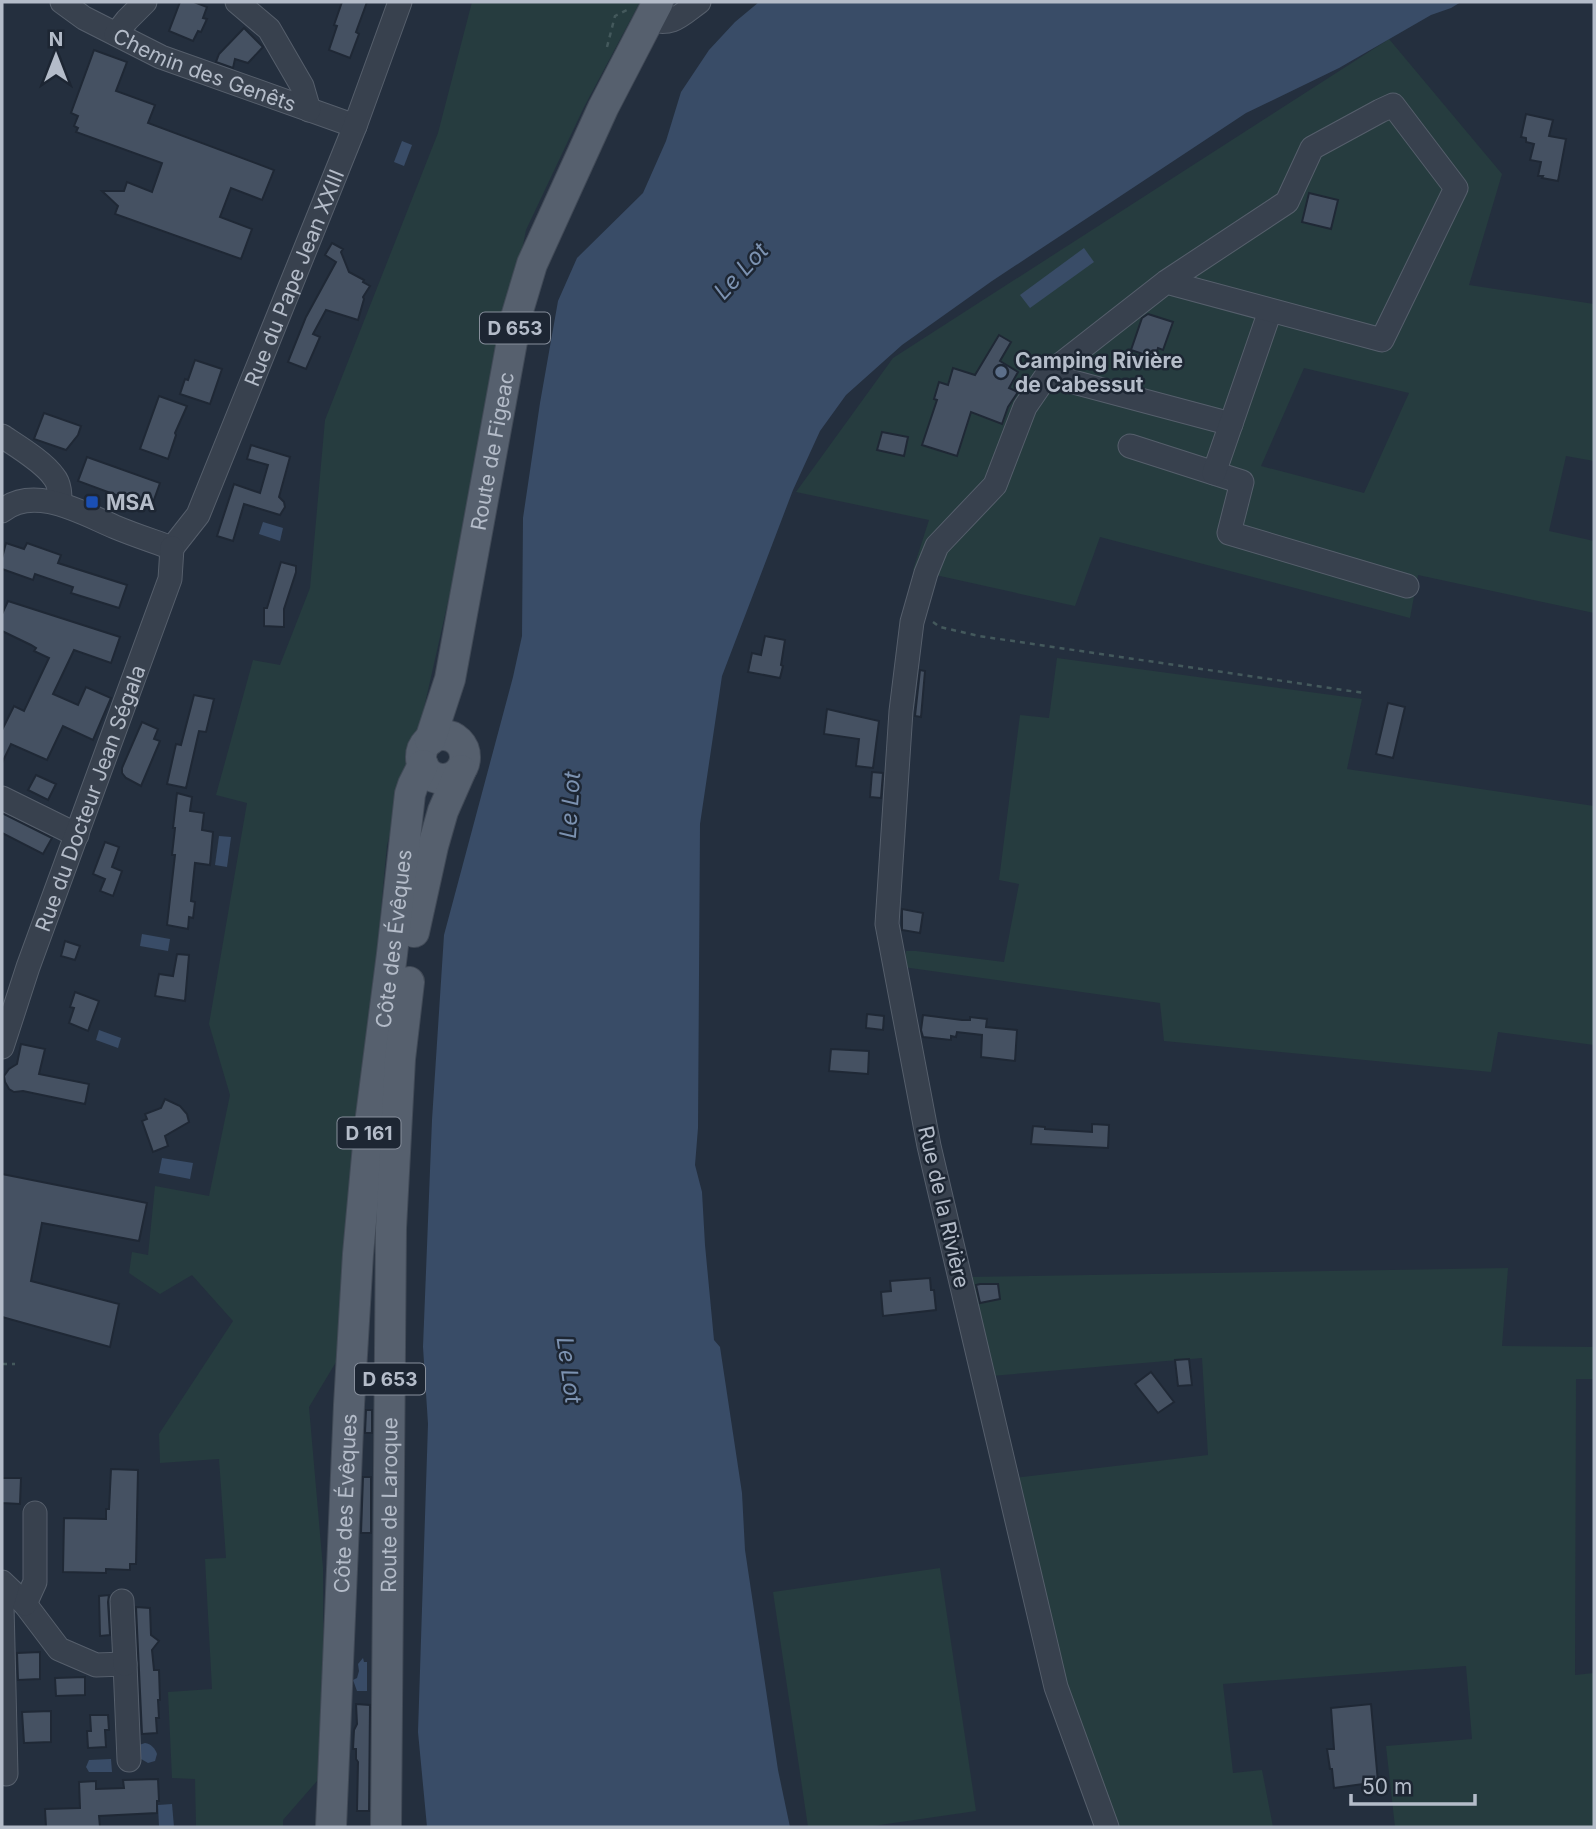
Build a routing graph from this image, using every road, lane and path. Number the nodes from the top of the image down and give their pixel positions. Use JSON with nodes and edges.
{"nodes":[{"id":1,"x":145,"y":2,"type":"edge"},
{"id":2,"x":237,"y":2,"type":"edge"},
{"id":3,"x":400,"y":2,"type":"edge"},
{"id":4,"x":699,"y":2,"type":"edge"},
{"id":5,"x":71,"y":5,"type":"edge"},
{"id":6,"x":653,"y":10,"type":"edge"},
{"id":7,"x":117,"y":34,"type":"junction"},
{"id":8,"x":309,"y":110,"type":"junction"},
{"id":9,"x":355,"y":126,"type":"junction"},
{"id":10,"x":1166,"y":282,"type":"junction"},
{"id":11,"x":1270,"y":310,"type":"junction"},
{"id":12,"x":1047,"y":375,"type":"junction"},
{"id":13,"x":1231,"y":424,"type":"junction"},
{"id":14,"x":2,"y":436,"type":"edge"},
{"id":15,"x":1130,"y":446,"type":"dead end"},
{"id":16,"x":1214,"y":473,"type":"junction"},
{"id":17,"x":60,"y":503,"type":"junction"},
{"id":18,"x":2,"y":510,"type":"edge"},
{"id":19,"x":172,"y":548,"type":"junction"},
{"id":20,"x":1407,"y":586,"type":"dead end"},
{"id":21,"x":915,"y":611,"type":"junction"},
{"id":22,"x":1364,"y":692,"type":"dead end"},
{"id":23,"x":441,"y":758,"type":"junction"},
{"id":24,"x":2,"y":798,"type":"edge"},
{"id":25,"x":77,"y":835,"type":"junction"},
{"id":26,"x":2,"y":1047,"type":"edge"},
{"id":27,"x":2,"y":1364,"type":"edge"},
{"id":28,"x":15,"y":1364,"type":"dead end"},
{"id":29,"x":35,"y":1513,"type":"dead end"},
{"id":30,"x":5,"y":1585,"type":"edge"},
{"id":31,"x":122,"y":1601,"type":"dead end"},
{"id":32,"x":25,"y":1604,"type":"junction"},
{"id":33,"x":125,"y":1664,"type":"junction"},
{"id":34,"x":129,"y":1760,"type":"dead end"},
{"id":35,"x":6,"y":1774,"type":"dead end"},
{"id":36,"x":331,"y":1827,"type":"edge"},
{"id":37,"x":386,"y":1827,"type":"edge"},
{"id":38,"x":1107,"y":1827,"type":"edge"}],
"edges":[{"from":1,"to":7,"type":"street"},
{"from":2,"to":8,"type":"street"},
{"from":3,"to":9,"type":"street","name":"Rue du Pape Jean XXIII"},
{"from":4,"to":6,"type":"street"},
{"from":5,"to":7,"type":"street","name":"Chemin des Genêts"},
{"from":6,"to":23,"type":"main road","name":"Route de Figeac","number":"D 653"},
{"from":7,"to":8,"type":"street","name":"Chemin des Genêts"},
{"from":8,"to":9,"type":"street","name":"Chemin des Genêts"},
{"from":9,"to":19,"type":"street","name":"Rue du Pape Jean XXIII"},
{"from":10,"to":11,"type":"street"},
{"from":10,"to":11,"type":"street","name":"Rue de la Rivière"},
{"from":10,"to":12,"type":"street","name":"Rue de la Rivière"},
{"from":11,"to":13,"type":"street"},
{"from":12,"to":13,"type":"street"},
{"from":12,"to":21,"type":"street","name":"Rue de la Rivière"},
{"from":13,"to":16,"type":"street"},
{"from":14,"to":17,"type":"street"},
{"from":15,"to":16,"type":"street"},
{"from":16,"to":20,"type":"street"},
{"from":17,"to":18,"type":"street"},
{"from":17,"to":19,"type":"street"},
{"from":19,"to":25,"type":"street","name":"Rue du Docteur Jean Ségala"},
{"from":21,"to":22,"type":"path"},
{"from":21,"to":38,"type":"street","name":"Rue de la Rivière"},
{"from":23,"to":36,"type":"main road","name":"Côte des Évêques","number":"D 161"},
{"from":23,"to":37,"type":"main road","name":"Route de Laroque","number":"D 653"},
{"from":24,"to":25,"type":"street"},
{"from":25,"to":26,"type":"street","name":"Rue du Docteur Jean Ségala"},
{"from":27,"to":28,"type":"path"},
{"from":29,"to":32,"type":"street"},
{"from":30,"to":32,"type":"street"},
{"from":30,"to":35,"type":"street"},
{"from":31,"to":33,"type":"street"},
{"from":32,"to":33,"type":"street"},
{"from":33,"to":34,"type":"street"}]}
